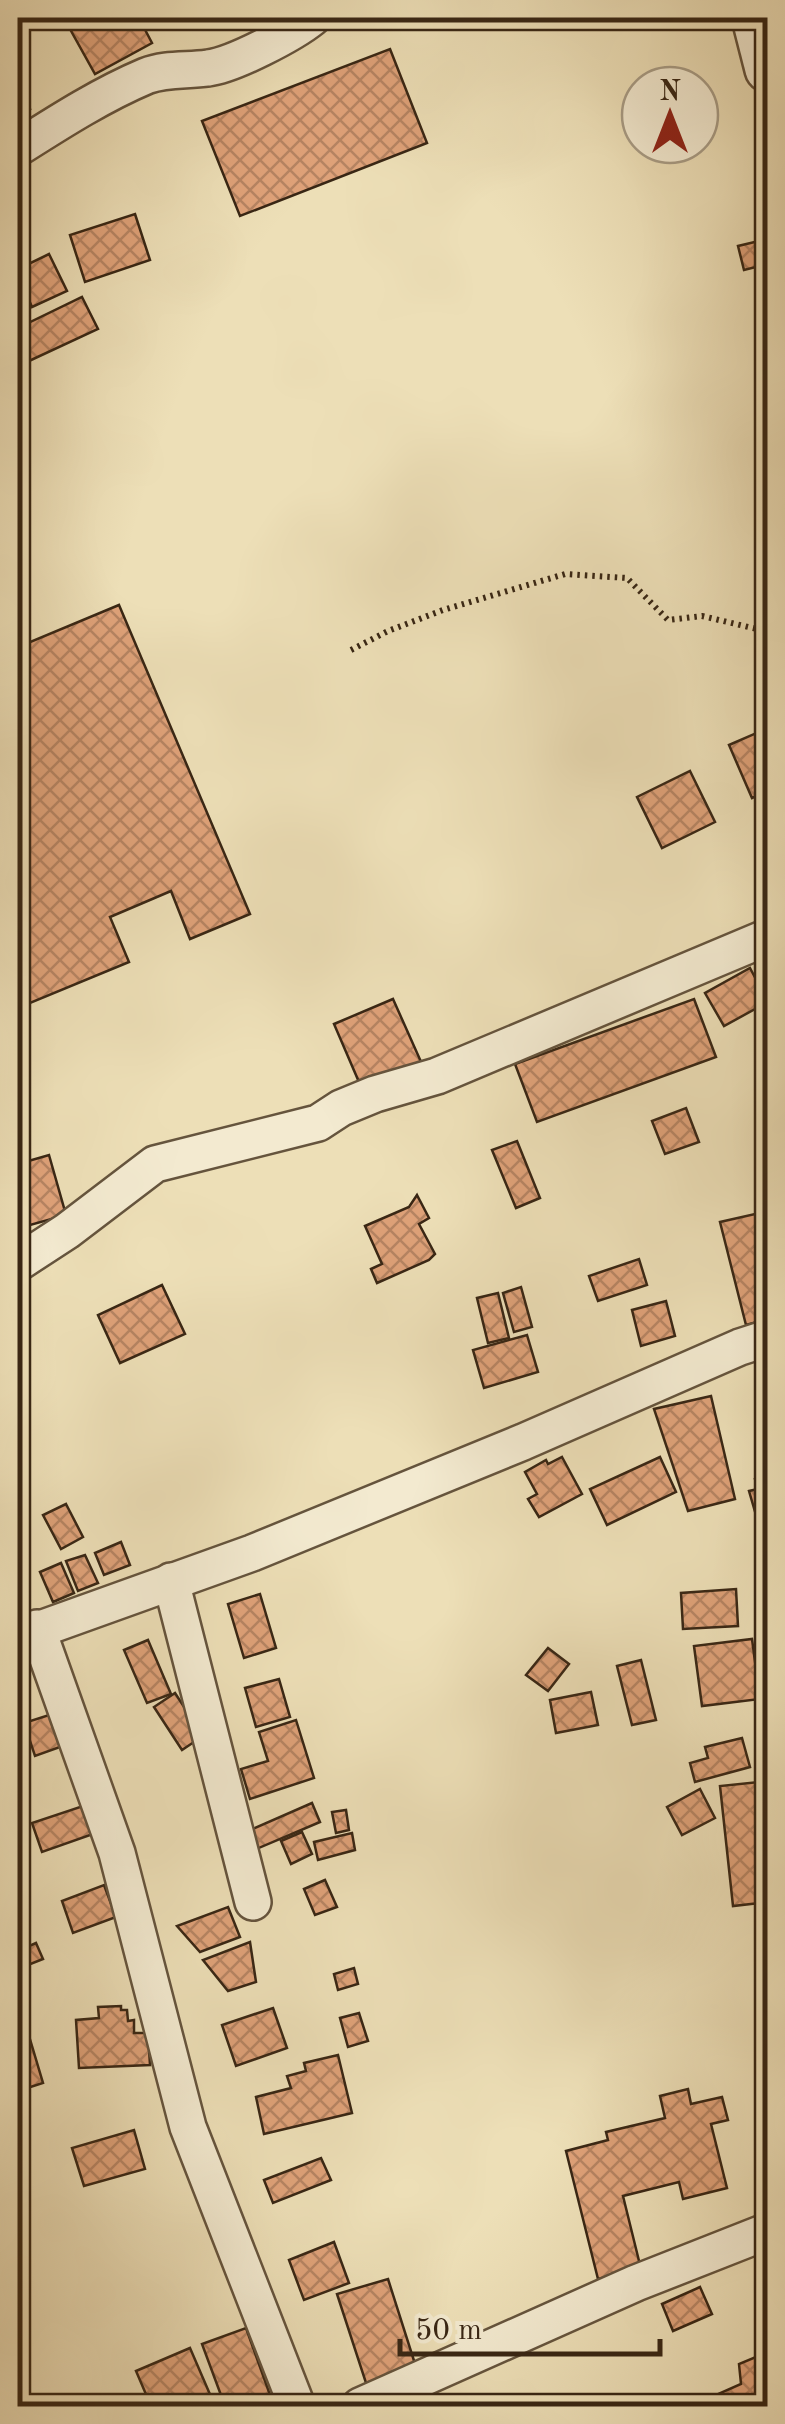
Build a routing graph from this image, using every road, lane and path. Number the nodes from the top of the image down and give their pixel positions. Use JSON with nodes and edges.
{"nodes":[{"id":1,"x":312,"y":18,"type":"edge"},
{"id":2,"x":755,"y":18,"type":"edge"},
{"id":3,"x":768,"y":70,"type":"edge"},
{"id":4,"x":18,"y":148,"type":"edge"},
{"id":5,"x":768,"y":626,"type":"edge"},
{"id":6,"x":350,"y":650,"type":"dead end"},
{"id":7,"x":768,"y":937,"type":"edge"},
{"id":8,"x":18,"y":1263,"type":"edge"},
{"id":9,"x":768,"y":1338,"type":"edge"},
{"id":10,"x":171,"y":1581,"type":"junction"},
{"id":11,"x":27,"y":1633,"type":"edge"},
{"id":12,"x":254,"y":1902,"type":"dead end"},
{"id":13,"x":768,"y":2230,"type":"edge"},
{"id":14,"x":297,"y":2406,"type":"edge"},
{"id":15,"x":360,"y":2406,"type":"edge"}],
"edges":[{"from":1,"to":4,"type":"street"},
{"from":2,"to":3,"type":"street"},
{"from":5,"to":6,"type":"path"},
{"from":7,"to":8,"type":"street"},
{"from":9,"to":10,"type":"street"},
{"from":10,"to":11,"type":"street"},
{"from":10,"to":12,"type":"street"},
{"from":11,"to":14,"type":"street"},
{"from":13,"to":15,"type":"street"}]}
